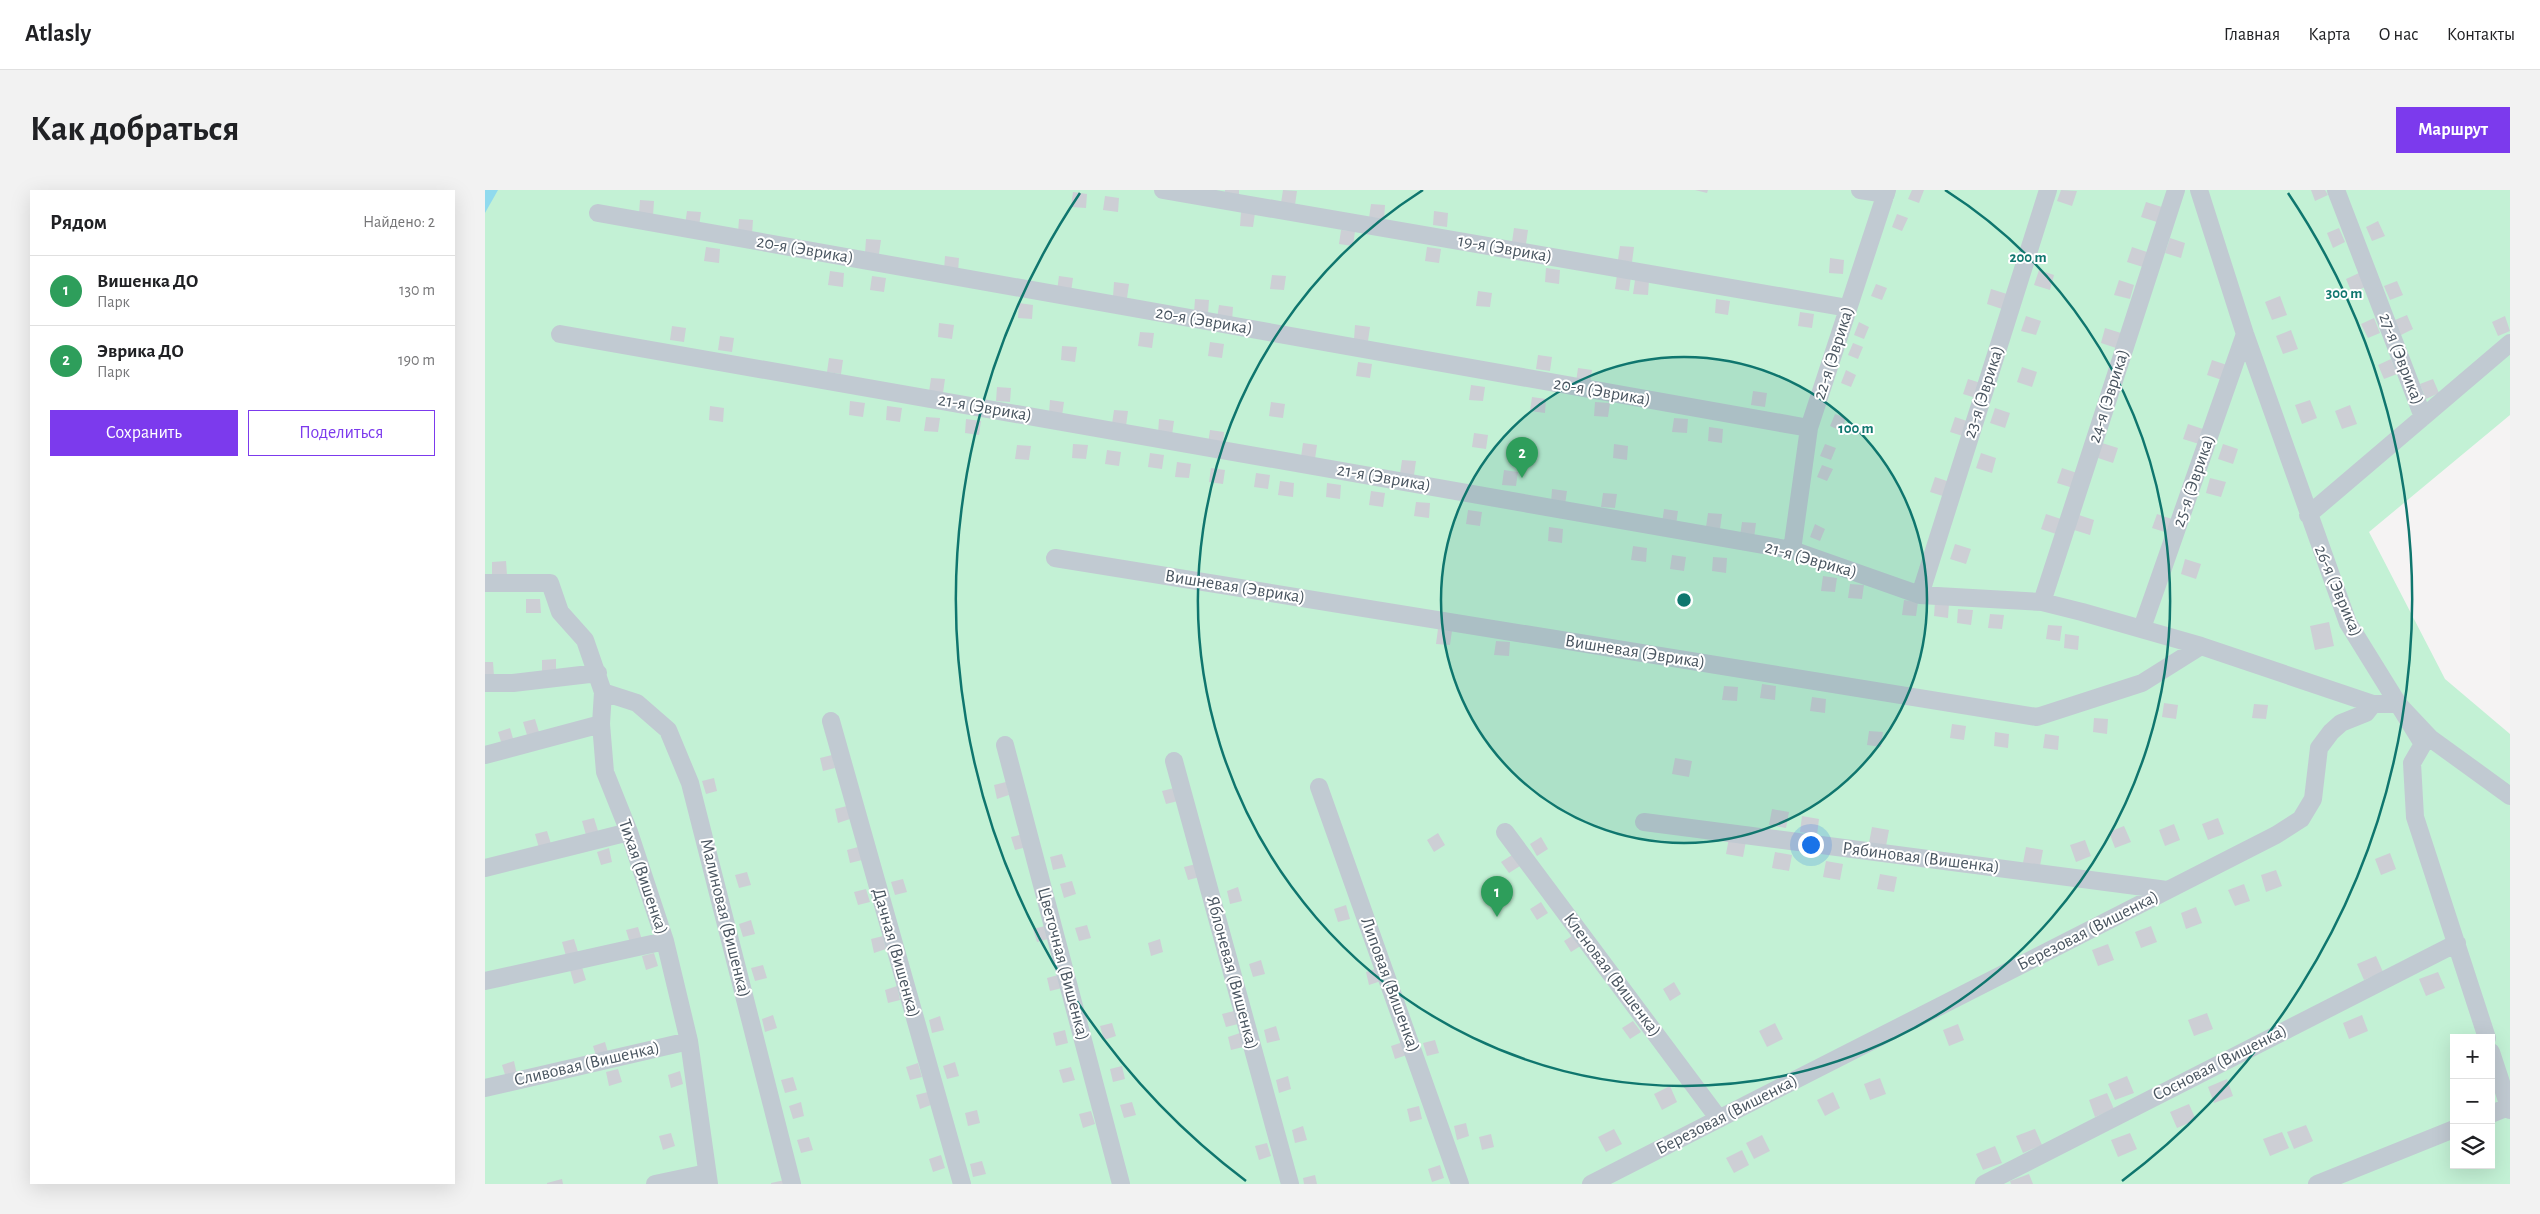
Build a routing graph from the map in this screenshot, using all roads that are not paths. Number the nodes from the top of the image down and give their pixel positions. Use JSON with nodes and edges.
{"nodes":[{"id":1,"x":1163,"y":190,"type":"edge"},
{"id":2,"x":1860,"y":190,"type":"edge"},
{"id":3,"x":2048,"y":190,"type":"edge"},
{"id":4,"x":2176,"y":190,"type":"edge"},
{"id":5,"x":2199,"y":190,"type":"edge"},
{"id":6,"x":2336,"y":190,"type":"edge"},
{"id":7,"x":1886,"y":192,"type":"edge"},
{"id":8,"x":598,"y":214,"type":"dead end"},
{"id":9,"x":1848,"y":308,"type":"junction"},
{"id":10,"x":560,"y":334,"type":"dead end"},
{"id":11,"x":2245,"y":334,"type":"junction"},
{"id":12,"x":2510,"y":343,"type":"edge"},
{"id":13,"x":2423,"y":417,"type":"junction"},
{"id":14,"x":1809,"y":428,"type":"junction"},
{"id":15,"x":2308,"y":515,"type":"junction"},
{"id":16,"x":1792,"y":550,"type":"junction"},
{"id":17,"x":1055,"y":558,"type":"dead end"},
{"id":18,"x":485,"y":583,"type":"edge"},
{"id":19,"x":1920,"y":594,"type":"junction"},
{"id":20,"x":2042,"y":602,"type":"junction"},
{"id":21,"x":2142,"y":628,"type":"junction"},
{"id":22,"x":2201,"y":646,"type":"junction"},
{"id":23,"x":598,"y":673,"type":"junction"},
{"id":24,"x":485,"y":683,"type":"edge"},
{"id":25,"x":603,"y":692,"type":"junction"},
{"id":26,"x":2373,"y":704,"type":"junction"},
{"id":27,"x":2398,"y":704,"type":"junction"},
{"id":28,"x":831,"y":721,"type":"dead end"},
{"id":29,"x":601,"y":724,"type":"junction"},
{"id":30,"x":1005,"y":745,"type":"dead end"},
{"id":31,"x":485,"y":755,"type":"edge"},
{"id":32,"x":1174,"y":761,"type":"dead end"},
{"id":33,"x":1319,"y":787,"type":"dead end"},
{"id":34,"x":2510,"y":796,"type":"edge"},
{"id":35,"x":1644,"y":822,"type":"dead end"},
{"id":36,"x":629,"y":832,"type":"junction"},
{"id":37,"x":1505,"y":832,"type":"dead end"},
{"id":38,"x":485,"y":868,"type":"edge"},
{"id":39,"x":2167,"y":890,"type":"junction"},
{"id":40,"x":665,"y":941,"type":"junction"},
{"id":41,"x":2457,"y":943,"type":"junction"},
{"id":42,"x":485,"y":981,"type":"edge"},
{"id":43,"x":2486,"y":1034,"type":"edge"},
{"id":44,"x":689,"y":1041,"type":"junction"},
{"id":45,"x":2495,"y":1064,"type":"edge"},
{"id":46,"x":485,"y":1088,"type":"edge"},
{"id":47,"x":2509,"y":1108,"type":"edge"},
{"id":48,"x":2495,"y":1113,"type":"edge"},
{"id":49,"x":1719,"y":1119,"type":"junction"},
{"id":50,"x":2450,"y":1131,"type":"edge"},
{"id":51,"x":708,"y":1178,"type":"edge"},
{"id":52,"x":655,"y":1184,"type":"edge"},
{"id":53,"x":792,"y":1184,"type":"edge"},
{"id":54,"x":962,"y":1184,"type":"edge"},
{"id":55,"x":1121,"y":1184,"type":"edge"},
{"id":56,"x":1290,"y":1184,"type":"edge"},
{"id":57,"x":1460,"y":1184,"type":"edge"},
{"id":58,"x":1591,"y":1184,"type":"edge"},
{"id":59,"x":1984,"y":1184,"type":"edge"},
{"id":60,"x":2317,"y":1184,"type":"edge"}],
"edges":[{"from":1,"to":9,"type":"lane","name":"19-я (Эврика)"},
{"from":2,"to":7,"type":"lane"},
{"from":3,"to":19,"type":"lane","name":"23-я (Эврика)"},
{"from":4,"to":20,"type":"lane","name":"24-я (Эврика)"},
{"from":5,"to":11,"type":"lane","name":"26-я (Эврика)"},
{"from":6,"to":13,"type":"lane","name":"27-я (Эврика)"},
{"from":7,"to":9,"type":"lane","name":"22-я (Эврика)"},
{"from":8,"to":14,"type":"lane","name":"20-я (Эврика)"},
{"from":9,"to":14,"type":"lane","name":"22-я (Эврика)"},
{"from":10,"to":16,"type":"lane","name":"21-я (Эврика)"},
{"from":11,"to":15,"type":"lane","name":"26-я (Эврика)"},
{"from":11,"to":21,"type":"lane","name":"25-я (Эврика)"},
{"from":12,"to":13,"type":"lane"},
{"from":13,"to":15,"type":"lane"},
{"from":14,"to":16,"type":"lane","name":"22-я (Эврика)"},
{"from":15,"to":27,"type":"lane","name":"26-я (Эврика)"},
{"from":16,"to":19,"type":"lane","name":"21-я (Эврика)"},
{"from":17,"to":22,"type":"lane","name":"Вишневая (Эврика)"},
{"from":18,"to":23,"type":"lane","name":"Тихая (Вишенка)"},
{"from":19,"to":20,"type":"lane","name":"21-я (Эврика)"},
{"from":20,"to":21,"type":"lane","name":"21-я (Эврика)"},
{"from":21,"to":22,"type":"lane","name":"21-я (Эврика)"},
{"from":22,"to":26,"type":"lane","name":"21-я (Эврика)"},
{"from":23,"to":24,"type":"lane"},
{"from":23,"to":25,"type":"lane","name":"Тихая (Вишенка)"},
{"from":25,"to":29,"type":"lane","name":"Тихая (Вишенка)"},
{"from":25,"to":53,"type":"lane","name":"Малиновая (Вишенка)"},
{"from":26,"to":27,"type":"lane"},
{"from":26,"to":39,"type":"lane","name":"Березовая (Вишенка)"},
{"from":27,"to":34,"type":"lane"},
{"from":27,"to":41,"type":"lane","name":"26-я (Эврика)"},
{"from":28,"to":54,"type":"lane","name":"Дачная (Вишенка)"},
{"from":29,"to":31,"type":"lane"},
{"from":29,"to":36,"type":"lane","name":"Тихая (Вишенка)"},
{"from":30,"to":55,"type":"lane","name":"Цветочная (Вишенка)"},
{"from":32,"to":56,"type":"lane","name":"Яблоневая (Вишенка)"},
{"from":33,"to":57,"type":"lane","name":"Липовая (Вишенка)"},
{"from":35,"to":39,"type":"lane","name":"Рябиновая (Вишенка)"},
{"from":36,"to":38,"type":"lane"},
{"from":36,"to":40,"type":"lane","name":"Тихая (Вишенка)"},
{"from":37,"to":49,"type":"lane","name":"Кленовая (Вишенка)"},
{"from":39,"to":49,"type":"lane","name":"Березовая (Вишенка)"},
{"from":40,"to":42,"type":"lane"},
{"from":40,"to":44,"type":"lane","name":"Тихая (Вишенка)"},
{"from":41,"to":43,"type":"lane","name":"26-я (Эврика)"},
{"from":41,"to":59,"type":"lane","name":"Сосновая (Вишенка)"},
{"from":44,"to":46,"type":"lane","name":"Сливовая (Вишенка)"},
{"from":44,"to":51,"type":"lane","name":"Тихая (Вишенка)"},
{"from":45,"to":47,"type":"lane"},
{"from":47,"to":48,"type":"lane"},
{"from":49,"to":58,"type":"lane","name":"Березовая (Вишенка)"},
{"from":50,"to":60,"type":"lane"},
{"from":51,"to":52,"type":"lane"}]}
